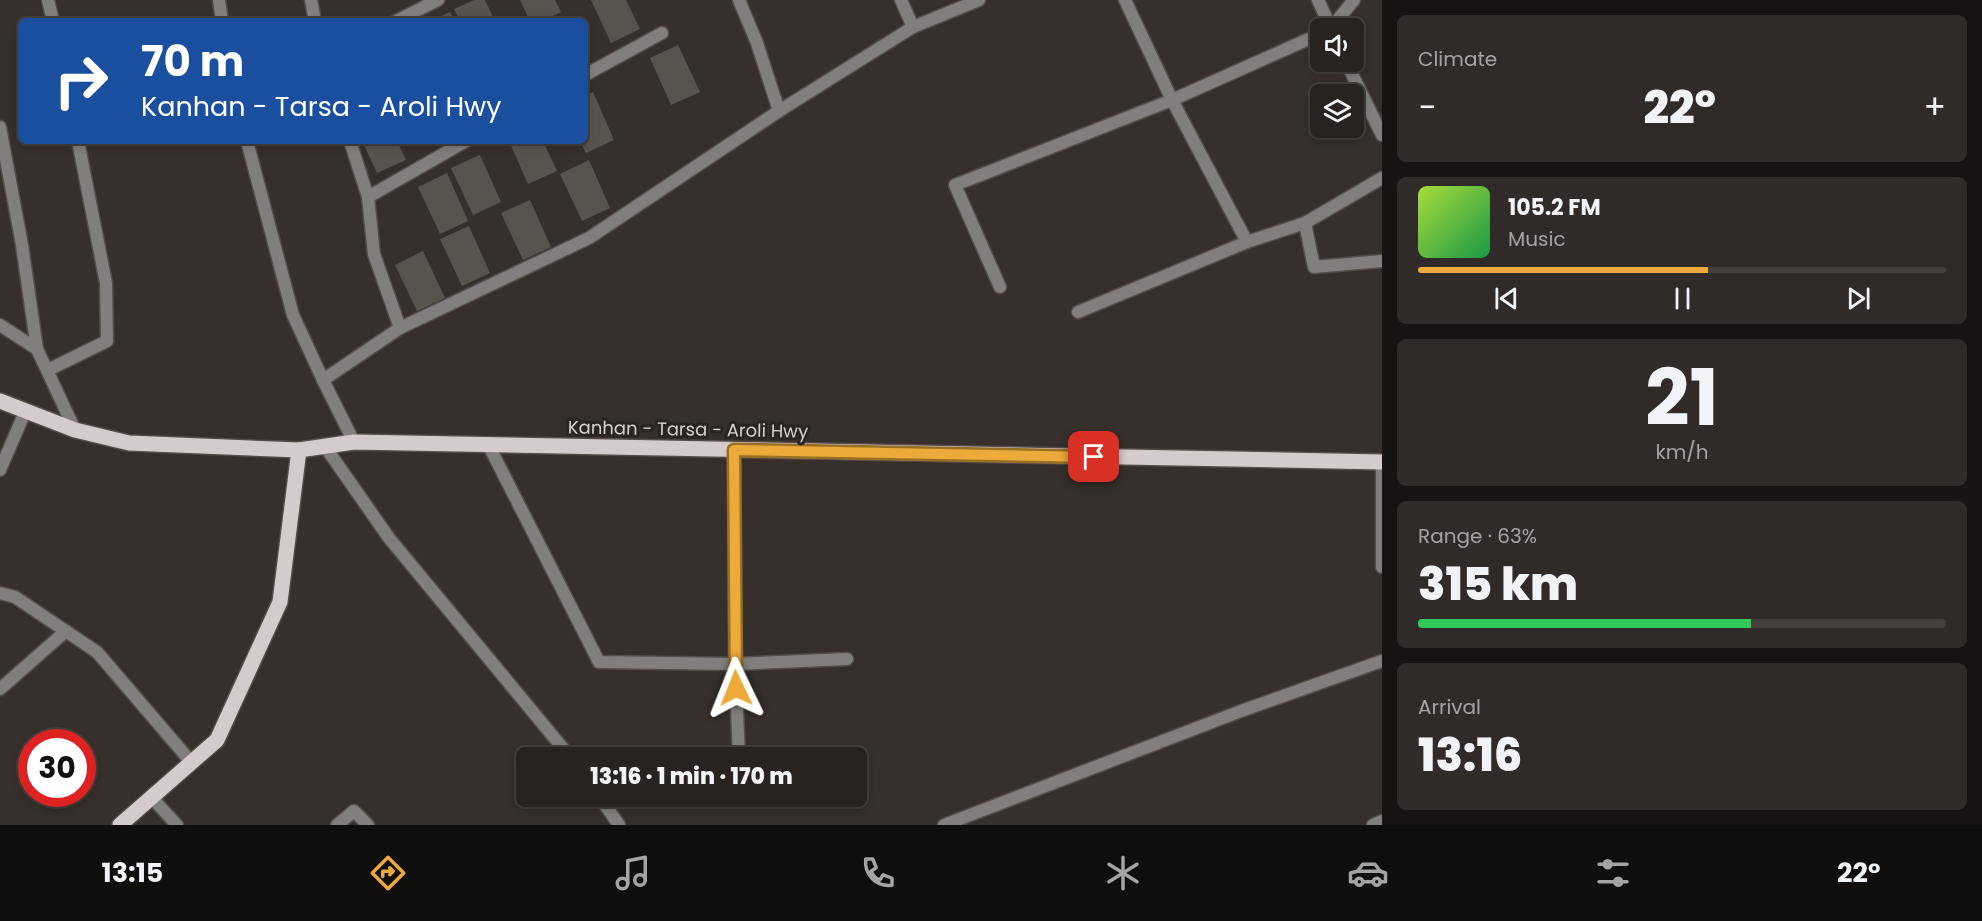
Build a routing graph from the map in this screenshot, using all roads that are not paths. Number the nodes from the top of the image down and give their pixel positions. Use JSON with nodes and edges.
{"nodes":[{"id":1,"x":48,"y":0,"type":"edge"},
{"id":2,"x":219,"y":0,"type":"edge"},
{"id":3,"x":311,"y":0,"type":"edge"},
{"id":4,"x":438,"y":0,"type":"edge"},
{"id":5,"x":739,"y":0,"type":"edge"},
{"id":6,"x":901,"y":0,"type":"edge"},
{"id":7,"x":979,"y":0,"type":"edge"},
{"id":8,"x":1125,"y":0,"type":"edge"},
{"id":9,"x":1318,"y":0,"type":"edge"},
{"id":10,"x":1354,"y":0,"type":"edge"},
{"id":11,"x":52,"y":18,"type":"edge"},
{"id":12,"x":222,"y":18,"type":"edge"},
{"id":13,"x":314,"y":18,"type":"edge"},
{"id":14,"x":402,"y":18,"type":"edge"},
{"id":15,"x":1326,"y":18,"type":"edge"},
{"id":16,"x":1339,"y":18,"type":"edge"},
{"id":17,"x":913,"y":27,"type":"junction"},
{"id":18,"x":662,"y":33,"type":"dead end"},
{"id":19,"x":1310,"y":38,"type":"edge"},
{"id":20,"x":1351,"y":72,"type":"edge"},
{"id":21,"x":588,"y":73,"type":"edge"},
{"id":22,"x":1172,"y":100,"type":"junction"},
{"id":23,"x":779,"y":111,"type":"junction"},
{"id":24,"x":0,"y":128,"type":"edge"},
{"id":25,"x":1382,"y":135,"type":"edge"},
{"id":26,"x":79,"y":144,"type":"edge"},
{"id":27,"x":248,"y":144,"type":"edge"},
{"id":28,"x":351,"y":144,"type":"edge"},
{"id":29,"x":461,"y":144,"type":"edge"},
{"id":30,"x":1382,"y":178,"type":"edge"},
{"id":31,"x":368,"y":197,"type":"junction"},
{"id":32,"x":1305,"y":223,"type":"junction"},
{"id":33,"x":1247,"y":242,"type":"junction"},
{"id":34,"x":1382,"y":261,"type":"edge"},
{"id":35,"x":1000,"y":287,"type":"dead end"},
{"id":36,"x":1078,"y":312,"type":"dead end"},
{"id":37,"x":0,"y":325,"type":"edge"},
{"id":38,"x":400,"y":328,"type":"junction"},
{"id":39,"x":37,"y":349,"type":"junction"},
{"id":40,"x":48,"y":370,"type":"junction"},
{"id":41,"x":323,"y":380,"type":"junction"},
{"id":42,"x":0,"y":401,"type":"edge"},
{"id":43,"x":25,"y":412,"type":"junction"},
{"id":44,"x":75,"y":430,"type":"junction"},
{"id":45,"x":354,"y":442,"type":"junction"},
{"id":46,"x":489,"y":444,"type":"junction"},
{"id":47,"x":324,"y":445,"type":"junction"},
{"id":48,"x":299,"y":450,"type":"junction"},
{"id":49,"x":734,"y":450,"type":"junction"},
{"id":50,"x":1382,"y":462,"type":"edge"},
{"id":51,"x":0,"y":470,"type":"edge"},
{"id":52,"x":1382,"y":567,"type":"edge"},
{"id":53,"x":0,"y":593,"type":"edge"},
{"id":54,"x":66,"y":631,"type":"junction"},
{"id":55,"x":847,"y":659,"type":"dead end"},
{"id":56,"x":1382,"y":661,"type":"edge"},
{"id":57,"x":735,"y":664,"type":"junction"},
{"id":58,"x":0,"y":689,"type":"edge"},
{"id":59,"x":562,"y":747,"type":"edge"},
{"id":60,"x":739,"y":747,"type":"edge"},
{"id":61,"x":192,"y":763,"type":"junction"},
{"id":62,"x":153,"y":799,"type":"junction"},
{"id":63,"x":607,"y":807,"type":"edge"},
{"id":64,"x":1382,"y":821,"type":"edge"},
{"id":65,"x":120,"y":825,"type":"edge"},
{"id":66,"x":177,"y":825,"type":"edge"},
{"id":67,"x":337,"y":825,"type":"edge"},
{"id":68,"x":368,"y":825,"type":"edge"},
{"id":69,"x":619,"y":825,"type":"edge"},
{"id":70,"x":944,"y":825,"type":"edge"},
{"id":71,"x":1373,"y":825,"type":"edge"}],
"edges":[{"from":1,"to":11,"type":"street"},
{"from":2,"to":12,"type":"street"},
{"from":3,"to":13,"type":"street"},
{"from":4,"to":14,"type":"street"},
{"from":5,"to":23,"type":"street"},
{"from":6,"to":17,"type":"street"},
{"from":7,"to":17,"type":"street"},
{"from":8,"to":22,"type":"street"},
{"from":9,"to":15,"type":"street"},
{"from":10,"to":16,"type":"street"},
{"from":17,"to":23,"type":"street"},
{"from":18,"to":21,"type":"street"},
{"from":19,"to":22,"type":"street"},
{"from":20,"to":25,"type":"street"},
{"from":22,"to":33,"type":"street"},
{"from":22,"to":35,"type":"street"},
{"from":23,"to":38,"type":"street"},
{"from":24,"to":39,"type":"street"},
{"from":26,"to":40,"type":"street"},
{"from":27,"to":41,"type":"street"},
{"from":28,"to":31,"type":"street"},
{"from":29,"to":31,"type":"street"},
{"from":30,"to":32,"type":"street"},
{"from":31,"to":38,"type":"street"},
{"from":32,"to":33,"type":"street"},
{"from":32,"to":34,"type":"street"},
{"from":33,"to":36,"type":"street"},
{"from":37,"to":39,"type":"street"},
{"from":38,"to":41,"type":"street"},
{"from":39,"to":40,"type":"street"},
{"from":40,"to":44,"type":"street"},
{"from":41,"to":45,"type":"street"},
{"from":42,"to":43,"type":"main road","name":"Kanhan - Tarsa - Aroli Hwy"},
{"from":43,"to":44,"type":"main road","name":"Kanhan - Tarsa - Aroli Hwy"},
{"from":43,"to":51,"type":"street"},
{"from":44,"to":48,"type":"main road","name":"Kanhan - Tarsa - Aroli Hwy"},
{"from":45,"to":46,"type":"main road","name":"Kanhan - Tarsa - Aroli Hwy"},
{"from":45,"to":47,"type":"main road","name":"Kanhan - Tarsa - Aroli Hwy"},
{"from":46,"to":49,"type":"main road","name":"Kanhan - Tarsa - Aroli Hwy"},
{"from":46,"to":57,"type":"street"},
{"from":47,"to":48,"type":"main road","name":"Kanhan - Tarsa - Aroli Hwy"},
{"from":47,"to":59,"type":"street"},
{"from":48,"to":61,"type":"main road"},
{"from":49,"to":50,"type":"main road","name":"Kanhan - Tarsa - Aroli Hwy"},
{"from":49,"to":57,"type":"street"},
{"from":50,"to":52,"type":"street"},
{"from":53,"to":54,"type":"street"},
{"from":54,"to":58,"type":"street"},
{"from":54,"to":61,"type":"street"},
{"from":55,"to":57,"type":"street"},
{"from":56,"to":70,"type":"street"},
{"from":57,"to":60,"type":"street"},
{"from":61,"to":62,"type":"main road"},
{"from":62,"to":65,"type":"main road"},
{"from":62,"to":66,"type":"street"},
{"from":63,"to":69,"type":"street"},
{"from":64,"to":71,"type":"street"},
{"from":67,"to":68,"type":"street"}]}
